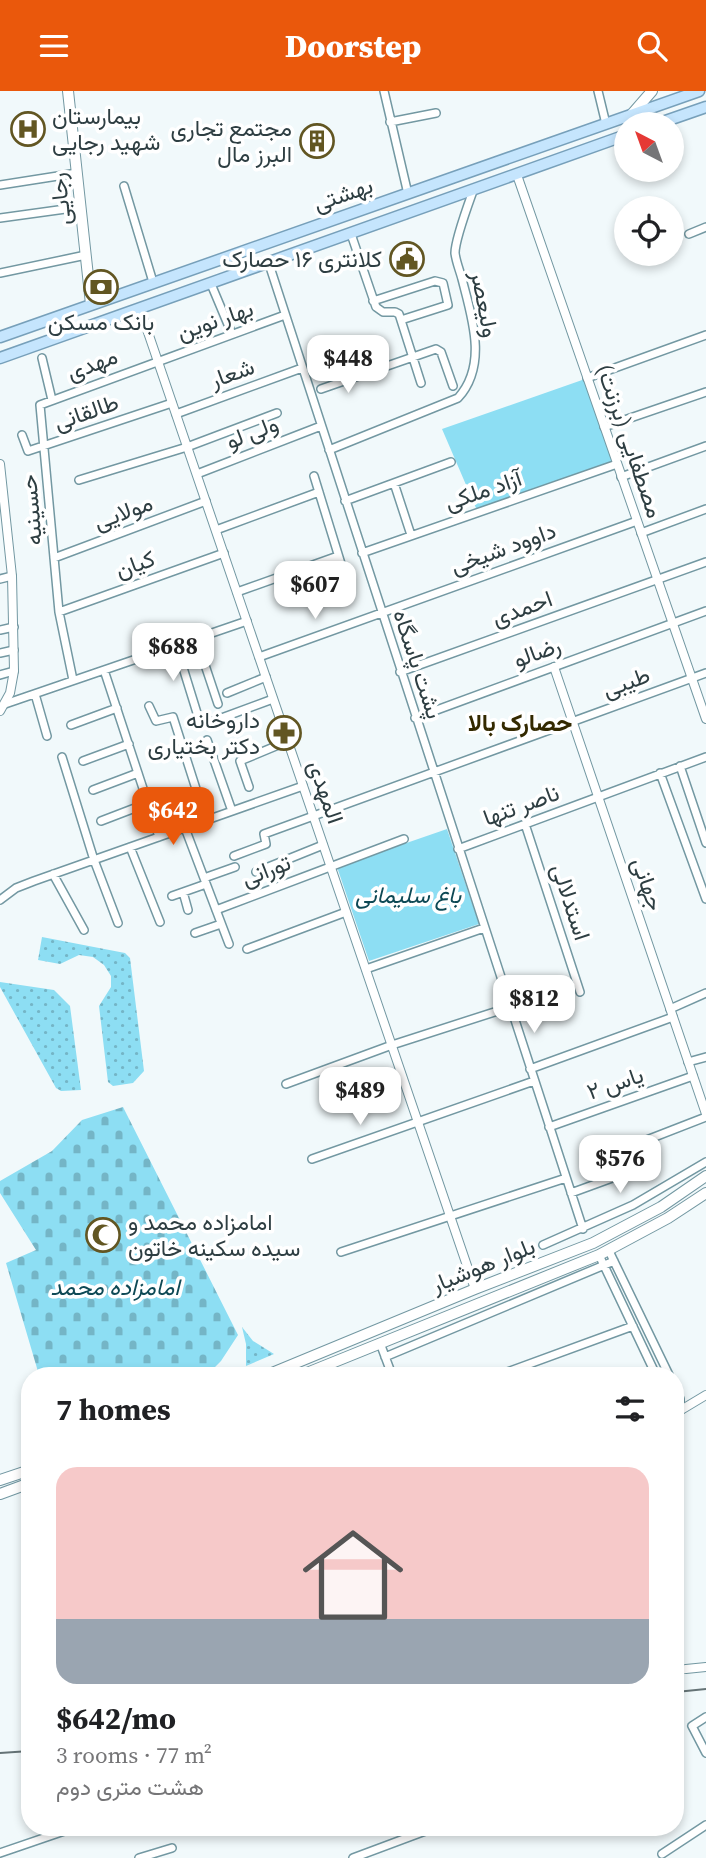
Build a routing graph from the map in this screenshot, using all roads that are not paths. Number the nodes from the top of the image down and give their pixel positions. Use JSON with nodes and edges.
{"nodes":[{"id":1,"x":68,"y":91,"type":"edge"},
{"id":2,"x":384,"y":91,"type":"edge"},
{"id":3,"x":598,"y":91,"type":"edge"},
{"id":4,"x":652,"y":91,"type":"edge"},
{"id":5,"x":699,"y":91,"type":"edge"},
{"id":6,"x":706,"y":107,"type":"edge"},
{"id":7,"x":634,"y":112,"type":"edge"},
{"id":8,"x":642,"y":112,"type":"edge"},
{"id":9,"x":436,"y":113,"type":"dead end"},
{"id":10,"x":684,"y":115,"type":"edge"},
{"id":11,"x":614,"y":121,"type":"edge"},
{"id":12,"x":390,"y":122,"type":"junction"},
{"id":13,"x":606,"y":124,"type":"junction"},
{"id":14,"x":614,"y":139,"type":"edge"},
{"id":15,"x":77,"y":173,"type":"junction"},
{"id":16,"x":516,"y":175,"type":"junction"},
{"id":17,"x":0,"y":185,"type":"edge"},
{"id":18,"x":124,"y":185,"type":"dead end"},
{"id":19,"x":473,"y":191,"type":"junction"},
{"id":20,"x":408,"y":194,"type":"junction"},
{"id":21,"x":80,"y":207,"type":"junction"},
{"id":22,"x":0,"y":218,"type":"edge"},
{"id":23,"x":706,"y":227,"type":"edge"},
{"id":24,"x":689,"y":234,"type":"dead end"},
{"id":25,"x":351,"y":235,"type":"junction"},
{"id":26,"x":281,"y":238,"type":"junction"},
{"id":27,"x":250,"y":249,"type":"junction"},
{"id":28,"x":86,"y":255,"type":"junction"},
{"id":29,"x":289,"y":257,"type":"junction"},
{"id":30,"x":269,"y":264,"type":"junction"},
{"id":31,"x":256,"y":269,"type":"junction"},
{"id":32,"x":0,"y":273,"type":"edge"},
{"id":33,"x":153,"y":282,"type":"junction"},
{"id":34,"x":211,"y":284,"type":"junction"},
{"id":35,"x":373,"y":300,"type":"junction"},
{"id":36,"x":91,"y":304,"type":"junction"},
{"id":37,"x":140,"y":309,"type":"junction"},
{"id":38,"x":285,"y":315,"type":"junction"},
{"id":39,"x":401,"y":320,"type":"junction"},
{"id":40,"x":232,"y":334,"type":"junction"},
{"id":41,"x":706,"y":335,"type":"edge"},
{"id":42,"x":0,"y":337,"type":"edge"},
{"id":43,"x":413,"y":357,"type":"junction"},
{"id":44,"x":0,"y":358,"type":"edge"},
{"id":45,"x":42,"y":358,"type":"dead end"},
{"id":46,"x":158,"y":360,"type":"junction"},
{"id":47,"x":302,"y":367,"type":"junction"},
{"id":48,"x":587,"y":378,"type":"junction"},
{"id":49,"x":421,"y":383,"type":"dead end"},
{"id":50,"x":453,"y":386,"type":"dead end"},
{"id":51,"x":321,"y":389,"type":"dead end"},
{"id":52,"x":706,"y":392,"type":"edge"},
{"id":53,"x":52,"y":400,"type":"junction"},
{"id":54,"x":173,"y":403,"type":"junction"},
{"id":55,"x":40,"y":405,"type":"joint"},
{"id":56,"x":277,"y":413,"type":"dead end"},
{"id":57,"x":176,"y":414,"type":"junction"},
{"id":58,"x":321,"y":426,"type":"junction"},
{"id":59,"x":604,"y":427,"type":"junction"},
{"id":60,"x":22,"y":435,"type":"dead end"},
{"id":61,"x":706,"y":446,"type":"edge"},
{"id":62,"x":44,"y":447,"type":"junction"},
{"id":63,"x":187,"y":447,"type":"junction"},
{"id":64,"x":329,"y":450,"type":"junction"},
{"id":65,"x":451,"y":462,"type":"dead end"},
{"id":66,"x":0,"y":464,"type":"edge"},
{"id":67,"x":617,"y":464,"type":"junction"},
{"id":68,"x":197,"y":474,"type":"junction"},
{"id":69,"x":314,"y":476,"type":"dead end"},
{"id":70,"x":621,"y":477,"type":"junction"},
{"id":71,"x":79,"y":480,"type":"dead end"},
{"id":72,"x":394,"y":483,"type":"junction"},
{"id":73,"x":1,"y":484,"type":"edge"},
{"id":74,"x":319,"y":492,"type":"junction"},
{"id":75,"x":206,"y":501,"type":"junction"},
{"id":76,"x":345,"y":501,"type":"junction"},
{"id":77,"x":706,"y":509,"type":"edge"},
{"id":78,"x":637,"y":521,"type":"junction"},
{"id":79,"x":216,"y":530,"type":"junction"},
{"id":80,"x":4,"y":533,"type":"edge"},
{"id":81,"x":641,"y":533,"type":"junction"},
{"id":82,"x":411,"y":535,"type":"junction"},
{"id":83,"x":223,"y":553,"type":"junction"},
{"id":84,"x":362,"y":553,"type":"junction"},
{"id":85,"x":338,"y":556,"type":"junction"},
{"id":86,"x":54,"y":558,"type":"junction"},
{"id":87,"x":706,"y":562,"type":"edge"},
{"id":88,"x":12,"y":576,"type":"junction"},
{"id":89,"x":0,"y":579,"type":"edge"},
{"id":90,"x":346,"y":580,"type":"dead end"},
{"id":91,"x":657,"y":580,"type":"junction"},
{"id":92,"x":237,"y":592,"type":"junction"},
{"id":93,"x":706,"y":611,"type":"edge"},
{"id":94,"x":59,"y":612,"type":"junction"},
{"id":95,"x":381,"y":612,"type":"junction"},
{"id":96,"x":247,"y":621,"type":"junction"},
{"id":97,"x":672,"y":622,"type":"junction"},
{"id":98,"x":14,"y":627,"type":"junction"},
{"id":99,"x":0,"y":630,"type":"edge"},
{"id":100,"x":196,"y":638,"type":"junction"},
{"id":101,"x":176,"y":645,"type":"junction"},
{"id":102,"x":14,"y":650,"type":"junction"},
{"id":103,"x":0,"y":653,"type":"edge"},
{"id":104,"x":259,"y":657,"type":"junction"},
{"id":105,"x":554,"y":667,"type":"junction"},
{"id":106,"x":104,"y":670,"type":"junction"},
{"id":107,"x":14,"y":671,"type":"junction"},
{"id":108,"x":401,"y":672,"type":"junction"},
{"id":109,"x":706,"y":673,"type":"edge"},
{"id":110,"x":0,"y":675,"type":"edge"},
{"id":111,"x":266,"y":677,"type":"junction"},
{"id":112,"x":692,"y":678,"type":"junction"},
{"id":113,"x":73,"y":680,"type":"junction"},
{"id":114,"x":227,"y":692,"type":"dead end"},
{"id":115,"x":35,"y":694,"type":"junction"},
{"id":116,"x":274,"y":699,"type":"junction"},
{"id":117,"x":218,"y":704,"type":"dead end"},
{"id":118,"x":149,"y":706,"type":"dead end"},
{"id":119,"x":3,"y":707,"type":"edge"},
{"id":120,"x":117,"y":708,"type":"junction"},
{"id":121,"x":197,"y":713,"type":"dead end"},
{"id":122,"x":415,"y":718,"type":"junction"},
{"id":123,"x":706,"y":719,"type":"edge"},
{"id":124,"x":573,"y":722,"type":"junction"},
{"id":125,"x":208,"y":723,"type":"dead end"},
{"id":126,"x":71,"y":725,"type":"dead end"},
{"id":127,"x":47,"y":736,"type":"dead end"},
{"id":128,"x":207,"y":740,"type":"dead end"},
{"id":129,"x":288,"y":741,"type":"junction"},
{"id":130,"x":129,"y":744,"type":"junction"},
{"id":131,"x":62,"y":757,"type":"dead end"},
{"id":132,"x":706,"y":757,"type":"edge"},
{"id":133,"x":83,"y":761,"type":"dead end"},
{"id":134,"x":680,"y":766,"type":"junction"},
{"id":135,"x":433,"y":772,"type":"junction"},
{"id":136,"x":138,"y":773,"type":"junction"},
{"id":137,"x":660,"y":773,"type":"junction"},
{"id":138,"x":303,"y":786,"type":"junction"},
{"id":139,"x":249,"y":787,"type":"dead end"},
{"id":140,"x":93,"y":790,"type":"dead end"},
{"id":141,"x":598,"y":797,"type":"junction"},
{"id":142,"x":148,"y":803,"type":"junction"},
{"id":143,"x":232,"y":811,"type":"junction"},
{"id":144,"x":313,"y":816,"type":"junction"},
{"id":145,"x":206,"y":820,"type":"junction"},
{"id":146,"x":101,"y":821,"type":"dead end"},
{"id":147,"x":525,"y":824,"type":"junction"},
{"id":148,"x":185,"y":828,"type":"junction"},
{"id":149,"x":159,"y":837,"type":"junction"},
{"id":150,"x":404,"y":839,"type":"dead end"},
{"id":151,"x":706,"y":842,"type":"edge"},
{"id":152,"x":323,"y":845,"type":"junction"},
{"id":153,"x":130,"y":847,"type":"junction"},
{"id":154,"x":458,"y":849,"type":"junction"},
{"id":155,"x":234,"y":856,"type":"dead end"},
{"id":156,"x":94,"y":860,"type":"junction"},
{"id":157,"x":331,"y":866,"type":"junction"},
{"id":158,"x":234,"y":867,"type":"dead end"},
{"id":159,"x":256,"y":872,"type":"dead end"},
{"id":160,"x":53,"y":874,"type":"junction"},
{"id":161,"x":205,"y":881,"type":"junction"},
{"id":162,"x":183,"y":892,"type":"junction"},
{"id":163,"x":172,"y":896,"type":"dead end"},
{"id":164,"x":0,"y":899,"type":"edge"},
{"id":165,"x":706,"y":899,"type":"edge"},
{"id":166,"x":188,"y":910,"type":"dead end"},
{"id":167,"x":216,"y":911,"type":"junction"},
{"id":168,"x":346,"y":912,"type":"junction"},
{"id":169,"x":160,"y":922,"type":"dead end"},
{"id":170,"x":118,"y":923,"type":"dead end"},
{"id":171,"x":221,"y":924,"type":"junction"},
{"id":172,"x":484,"y":929,"type":"junction"},
{"id":173,"x":84,"y":930,"type":"dead end"},
{"id":174,"x":195,"y":933,"type":"dead end"},
{"id":175,"x":229,"y":944,"type":"dead end"},
{"id":176,"x":247,"y":949,"type":"dead end"},
{"id":177,"x":366,"y":969,"type":"junction"},
{"id":178,"x":580,"y":992,"type":"dead end"},
{"id":179,"x":706,"y":993,"type":"edge"},
{"id":180,"x":510,"y":1007,"type":"junction"},
{"id":181,"x":672,"y":1013,"type":"junction"},
{"id":182,"x":392,"y":1045,"type":"junction"},
{"id":183,"x":706,"y":1057,"type":"edge"},
{"id":184,"x":688,"y":1062,"type":"junction"},
{"id":185,"x":530,"y":1069,"type":"junction"},
{"id":186,"x":693,"y":1076,"type":"junction"},
{"id":187,"x":534,"y":1081,"type":"junction"},
{"id":188,"x":286,"y":1084,"type":"dead end"},
{"id":189,"x":706,"y":1115,"type":"edge"},
{"id":190,"x":418,"y":1121,"type":"junction"},
{"id":191,"x":549,"y":1127,"type":"junction"},
{"id":192,"x":312,"y":1159,"type":"dead end"},
{"id":193,"x":706,"y":1162,"type":"edge"},
{"id":194,"x":706,"y":1176,"type":"edge"},
{"id":195,"x":566,"y":1178,"type":"junction"},
{"id":196,"x":571,"y":1193,"type":"junction"},
{"id":197,"x":706,"y":1193,"type":"edge"},
{"id":198,"x":633,"y":1205,"type":"junction"},
{"id":199,"x":450,"y":1216,"type":"junction"},
{"id":200,"x":641,"y":1219,"type":"junction"},
{"id":201,"x":583,"y":1229,"type":"junction"},
{"id":202,"x":543,"y":1245,"type":"dead end"},
{"id":203,"x":341,"y":1252,"type":"dead end"},
{"id":204,"x":604,"y":1253,"type":"junction"},
{"id":205,"x":614,"y":1261,"type":"junction"},
{"id":206,"x":604,"y":1266,"type":"junction"},
{"id":207,"x":475,"y":1289,"type":"junction"},
{"id":208,"x":633,"y":1326,"type":"junction"},
{"id":209,"x":380,"y":1343,"type":"junction"},
{"id":210,"x":385,"y":1357,"type":"junction"},
{"id":211,"x":286,"y":1367,"type":"edge"},
{"id":212,"x":322,"y":1367,"type":"edge"},
{"id":213,"x":389,"y":1367,"type":"edge"},
{"id":214,"x":521,"y":1367,"type":"edge"},
{"id":215,"x":650,"y":1367,"type":"edge"},
{"id":216,"x":665,"y":1367,"type":"edge"},
{"id":217,"x":706,"y":1395,"type":"edge"},
{"id":218,"x":684,"y":1406,"type":"edge"},
{"id":219,"x":21,"y":1473,"type":"edge"},
{"id":220,"x":0,"y":1480,"type":"edge"},
{"id":221,"x":21,"y":1486,"type":"edge"},
{"id":222,"x":0,"y":1494,"type":"edge"},
{"id":223,"x":706,"y":1667,"type":"edge"},
{"id":224,"x":685,"y":1669,"type":"dead end"},
{"id":225,"x":706,"y":1717,"type":"edge"},
{"id":226,"x":706,"y":1753,"type":"edge"},
{"id":227,"x":706,"y":1825,"type":"edge"},
{"id":228,"x":50,"y":1836,"type":"edge"},
{"id":229,"x":412,"y":1836,"type":"edge"},
{"id":230,"x":172,"y":1848,"type":"dead end"},
{"id":231,"x":0,"y":1853,"type":"edge"},
{"id":232,"x":663,"y":1854,"type":"dead end"},
{"id":233,"x":139,"y":1858,"type":"edge"},
{"id":234,"x":353,"y":1858,"type":"edge"}],
"edges":[{"from":1,"to":15,"type":"main road","name":"رجایی"},
{"from":2,"to":12,"type":"street"},
{"from":3,"to":13,"type":"street"},
{"from":4,"to":7,"type":"main road"},
{"from":5,"to":8,"type":"main road","name":"بهشتی"},
{"from":6,"to":10,"type":"main road"},
{"from":9,"to":12,"type":"street"},
{"from":11,"to":13,"type":"main road","name":"بهشتی"},
{"from":12,"to":20,"type":"street"},
{"from":13,"to":20,"type":"main road","name":"بهشتی"},
{"from":14,"to":16,"type":"main road","name":"بهشتی"},
{"from":15,"to":17,"type":"street"},
{"from":15,"to":21,"type":"main road","name":"رجایی"},
{"from":16,"to":19,"type":"main road","name":"بهشتی"},
{"from":16,"to":48,"type":"street","name":"مصطفایی (برزنت)"},
{"from":18,"to":33,"type":"street"},
{"from":19,"to":25,"type":"main road","name":"بهشتی"},
{"from":19,"to":64,"type":"street","name":"ولیعصر"},
{"from":20,"to":26,"type":"main road","name":"بهشتی"},
{"from":21,"to":22,"type":"street"},
{"from":21,"to":28,"type":"main road","name":"رجایی"},
{"from":23,"to":24,"type":"street"},
{"from":25,"to":29,"type":"main road","name":"بهشتی"},
{"from":25,"to":35,"type":"street"},
{"from":26,"to":27,"type":"main road","name":"بهشتی"},
{"from":26,"to":29,"type":"main road"},
{"from":27,"to":31,"type":"main road"},
{"from":27,"to":33,"type":"main road","name":"بهشتی"},
{"from":28,"to":32,"type":"street"},
{"from":28,"to":36,"type":"main road","name":"رجایی"},
{"from":29,"to":30,"type":"main road","name":"بهشتی"},
{"from":30,"to":31,"type":"main road","name":"بهشتی"},
{"from":30,"to":38,"type":"street","name":"پشت پاسگاه"},
{"from":31,"to":34,"type":"main road","name":"بهشتی"},
{"from":33,"to":36,"type":"main road","name":"بهشتی"},
{"from":34,"to":37,"type":"main road","name":"بهشتی"},
{"from":34,"to":40,"type":"street"},
{"from":35,"to":39,"type":"street"},
{"from":35,"to":39,"type":"street"},
{"from":36,"to":42,"type":"main road","name":"بهشتی"},
{"from":37,"to":44,"type":"main road","name":"بهشتی"},
{"from":37,"to":46,"type":"street","name":"المهدی"},
{"from":38,"to":40,"type":"street","name":"بهار نوین"},
{"from":38,"to":47,"type":"street","name":"پشت پاسگاه"},
{"from":39,"to":43,"type":"street"},
{"from":40,"to":46,"type":"street","name":"بهار نوین"},
{"from":41,"to":48,"type":"street"},
{"from":43,"to":49,"type":"street"},
{"from":43,"to":50,"type":"street"},
{"from":43,"to":51,"type":"street"},
{"from":45,"to":53,"type":"street"},
{"from":46,"to":53,"type":"street","name":"مهدی"},
{"from":46,"to":54,"type":"street","name":"المهدی"},
{"from":47,"to":57,"type":"street","name":"شعار"},
{"from":47,"to":58,"type":"street","name":"پشت پاسگاه"},
{"from":48,"to":59,"type":"street","name":"مصطفایی (برزنت)"},
{"from":52,"to":59,"type":"street"},
{"from":53,"to":55,"type":"street","name":"مهدی"},
{"from":54,"to":57,"type":"street","name":"المهدی"},
{"from":54,"to":62,"type":"street","name":"طالقانی"},
{"from":55,"to":62,"type":"street","name":"حسینیه"},
{"from":56,"to":63,"type":"street"},
{"from":57,"to":63,"type":"street","name":"المهدی"},
{"from":58,"to":64,"type":"street","name":"پشت پاسگاه"},
{"from":58,"to":68,"type":"street","name":"ولی لو"},
{"from":59,"to":67,"type":"street","name":"مصطفایی (برزنت)"},
{"from":60,"to":62,"type":"street","name":"طالقانی"},
{"from":61,"to":70,"type":"street"},
{"from":62,"to":86,"type":"street","name":"حسینیه"},
{"from":63,"to":68,"type":"street","name":"المهدی"},
{"from":63,"to":71,"type":"street"},
{"from":64,"to":76,"type":"street","name":"پشت پاسگاه"},
{"from":65,"to":72,"type":"street"},
{"from":66,"to":73,"type":"street"},
{"from":67,"to":70,"type":"street","name":"مصطفایی (برزنت)"},
{"from":67,"to":82,"type":"street","name":"آزاد ملکی"},
{"from":68,"to":75,"type":"street","name":"المهدی"},
{"from":69,"to":74,"type":"street"},
{"from":70,"to":78,"type":"street","name":"مصطفایی (برزنت)"},
{"from":72,"to":76,"type":"street"},
{"from":72,"to":82,"type":"street"},
{"from":73,"to":80,"type":"street"},
{"from":74,"to":79,"type":"street"},
{"from":74,"to":85,"type":"street"},
{"from":75,"to":79,"type":"street","name":"المهدی"},
{"from":75,"to":86,"type":"street","name":"مولایی"},
{"from":76,"to":84,"type":"street","name":"پشت پاسگاه"},
{"from":77,"to":81,"type":"street"},
{"from":78,"to":81,"type":"street","name":"مصطفایی (برزنت)"},
{"from":78,"to":95,"type":"street","name":"داوود شیخی"},
{"from":79,"to":83,"type":"street","name":"المهدی"},
{"from":80,"to":88,"type":"street"},
{"from":81,"to":91,"type":"street","name":"مصطفایی (برزنت)"},
{"from":82,"to":84,"type":"street","name":"آزاد ملکی"},
{"from":83,"to":92,"type":"street","name":"المهدی"},
{"from":83,"to":94,"type":"street","name":"کیان"},
{"from":84,"to":95,"type":"street","name":"پشت پاسگاه"},
{"from":85,"to":90,"type":"street"},
{"from":85,"to":92,"type":"street"},
{"from":86,"to":94,"type":"street","name":"حسینیه"},
{"from":87,"to":91,"type":"street","name":"احمدی"},
{"from":88,"to":89,"type":"street"},
{"from":88,"to":98,"type":"street"},
{"from":91,"to":97,"type":"street","name":"مصطفایی (برزنت)"},
{"from":91,"to":108,"type":"street","name":"احمدی"},
{"from":92,"to":96,"type":"street","name":"المهدی"},
{"from":93,"to":97,"type":"street","name":"رضالو"},
{"from":94,"to":113,"type":"street","name":"حسینیه"},
{"from":95,"to":104,"type":"street","name":"داوود شیخی"},
{"from":95,"to":108,"type":"street","name":"پشت پاسگاه"},
{"from":96,"to":100,"type":"street"},
{"from":96,"to":104,"type":"street","name":"المهدی"},
{"from":97,"to":105,"type":"street","name":"رضالو"},
{"from":97,"to":112,"type":"street","name":"مصطفایی (برزنت)"},
{"from":98,"to":99,"type":"street"},
{"from":98,"to":102,"type":"street"},
{"from":100,"to":101,"type":"street"},
{"from":100,"to":117,"type":"street"},
{"from":101,"to":106,"type":"street"},
{"from":101,"to":121,"type":"street"},
{"from":102,"to":103,"type":"street"},
{"from":102,"to":107,"type":"street"},
{"from":104,"to":111,"type":"street","name":"المهدی"},
{"from":105,"to":122,"type":"street","name":"رضالو"},
{"from":105,"to":124,"type":"street","name":"جهانی"},
{"from":106,"to":113,"type":"street"},
{"from":106,"to":120,"type":"street"},
{"from":107,"to":110,"type":"street"},
{"from":107,"to":119,"type":"street"},
{"from":108,"to":122,"type":"street","name":"پشت پاسگاه"},
{"from":109,"to":112,"type":"street","name":"طیبی"},
{"from":111,"to":114,"type":"street"},
{"from":111,"to":116,"type":"street","name":"المهدی"},
{"from":112,"to":123,"type":"street","name":"مصطفایی (برزنت)"},
{"from":112,"to":124,"type":"street","name":"طیبی"},
{"from":113,"to":115,"type":"street"},
{"from":115,"to":119,"type":"street"},
{"from":115,"to":127,"type":"street"},
{"from":116,"to":125,"type":"street"},
{"from":116,"to":129,"type":"street","name":"المهدی"},
{"from":118,"to":145,"type":"street"},
{"from":120,"to":126,"type":"street"},
{"from":120,"to":130,"type":"street"},
{"from":122,"to":135,"type":"street","name":"پشت پاسگاه"},
{"from":124,"to":135,"type":"street","name":"طیبی"},
{"from":124,"to":141,"type":"street","name":"جهانی"},
{"from":128,"to":143,"type":"street"},
{"from":129,"to":138,"type":"street","name":"المهدی"},
{"from":129,"to":139,"type":"street"},
{"from":130,"to":133,"type":"street"},
{"from":130,"to":136,"type":"street"},
{"from":131,"to":156,"type":"street"},
{"from":132,"to":134,"type":"street"},
{"from":134,"to":137,"type":"street"},
{"from":134,"to":151,"type":"street"},
{"from":135,"to":144,"type":"street","name":"طیبی"},
{"from":135,"to":154,"type":"street","name":"پشت پاسگاه"},
{"from":136,"to":140,"type":"street"},
{"from":136,"to":142,"type":"street"},
{"from":137,"to":141,"type":"street"},
{"from":137,"to":165,"type":"street"},
{"from":138,"to":143,"type":"street"},
{"from":138,"to":144,"type":"street","name":"المهدی"},
{"from":141,"to":147,"type":"street","name":"ناصر تنها"},
{"from":141,"to":181,"type":"street","name":"جهانی"},
{"from":142,"to":146,"type":"street"},
{"from":142,"to":149,"type":"street"},
{"from":143,"to":145,"type":"street"},
{"from":144,"to":152,"type":"street","name":"المهدی"},
{"from":144,"to":155,"type":"street","name":"طیبی"},
{"from":145,"to":148,"type":"street"},
{"from":147,"to":154,"type":"street","name":"ناصر تنها"},
{"from":147,"to":178,"type":"street","name":"استدلالی"},
{"from":148,"to":149,"type":"street"},
{"from":148,"to":161,"type":"street"},
{"from":149,"to":153,"type":"street"},
{"from":150,"to":157,"type":"street","name":"تورانی"},
{"from":152,"to":157,"type":"street","name":"المهدی"},
{"from":152,"to":159,"type":"street"},
{"from":153,"to":156,"type":"street"},
{"from":153,"to":169,"type":"street"},
{"from":154,"to":172,"type":"street"},
{"from":156,"to":160,"type":"street"},
{"from":156,"to":170,"type":"street"},
{"from":157,"to":167,"type":"street","name":"تورانی"},
{"from":157,"to":168,"type":"street","name":"المهدی"},
{"from":158,"to":161,"type":"street"},
{"from":160,"to":164,"type":"street"},
{"from":160,"to":173,"type":"street"},
{"from":161,"to":162,"type":"street"},
{"from":161,"to":167,"type":"street"},
{"from":162,"to":163,"type":"street"},
{"from":162,"to":166,"type":"street"},
{"from":167,"to":171,"type":"street"},
{"from":168,"to":176,"type":"street"},
{"from":168,"to":177,"type":"street","name":"المهدی"},
{"from":171,"to":174,"type":"street"},
{"from":171,"to":175,"type":"street"},
{"from":172,"to":177,"type":"street"},
{"from":172,"to":180,"type":"street"},
{"from":177,"to":182,"type":"street","name":"المهدی"},
{"from":179,"to":181,"type":"street"},
{"from":180,"to":182,"type":"street"},
{"from":180,"to":185,"type":"street"},
{"from":181,"to":184,"type":"street","name":"جهانی"},
{"from":181,"to":185,"type":"street"},
{"from":182,"to":188,"type":"street"},
{"from":182,"to":190,"type":"street","name":"المهدی"},
{"from":183,"to":184,"type":"street"},
{"from":184,"to":186,"type":"street","name":"جهانی"},
{"from":185,"to":187,"type":"street"},
{"from":186,"to":189,"type":"street","name":"جهانی"},
{"from":186,"to":191,"type":"street","name":"یاس ۲"},
{"from":187,"to":190,"type":"street"},
{"from":187,"to":191,"type":"street"},
{"from":189,"to":196,"type":"street"},
{"from":190,"to":192,"type":"street"},
{"from":190,"to":199,"type":"street","name":"المهدی"},
{"from":191,"to":195,"type":"street"},
{"from":193,"to":198,"type":"street"},
{"from":194,"to":200,"type":"main road","name":"بلوار هوشیار"},
{"from":195,"to":196,"type":"street"},
{"from":195,"to":199,"type":"street"},
{"from":196,"to":201,"type":"street"},
{"from":197,"to":204,"type":"main road","name":"بلوار هوشیار"},
{"from":198,"to":200,"type":"street"},
{"from":198,"to":201,"type":"street"},
{"from":199,"to":203,"type":"street"},
{"from":199,"to":207,"type":"street","name":"المهدی"},
{"from":200,"to":207,"type":"main road","name":"بلوار هوشیار"},
{"from":201,"to":202,"type":"street"},
{"from":204,"to":205,"type":"street"},
{"from":204,"to":206,"type":"street"},
{"from":204,"to":209,"type":"main road","name":"بلوار هوشیار"},
{"from":205,"to":206,"type":"street"},
{"from":205,"to":216,"type":"street"},
{"from":206,"to":208,"type":"street"},
{"from":206,"to":210,"type":"street"},
{"from":207,"to":211,"type":"main road","name":"بلوار هوشیار"},
{"from":208,"to":214,"type":"street"},
{"from":208,"to":215,"type":"street"},
{"from":209,"to":210,"type":"street"},
{"from":209,"to":212,"type":"main road","name":"بلوار هوشیار"},
{"from":210,"to":213,"type":"street"},
{"from":217,"to":218,"type":"street"},
{"from":219,"to":220,"type":"main road"},
{"from":221,"to":222,"type":"main road"},
{"from":223,"to":224,"type":"street"},
{"from":225,"to":226,"type":"street"},
{"from":227,"to":232,"type":"street"},
{"from":228,"to":231,"type":"street"},
{"from":229,"to":234,"type":"street"},
{"from":230,"to":233,"type":"street"}]}
